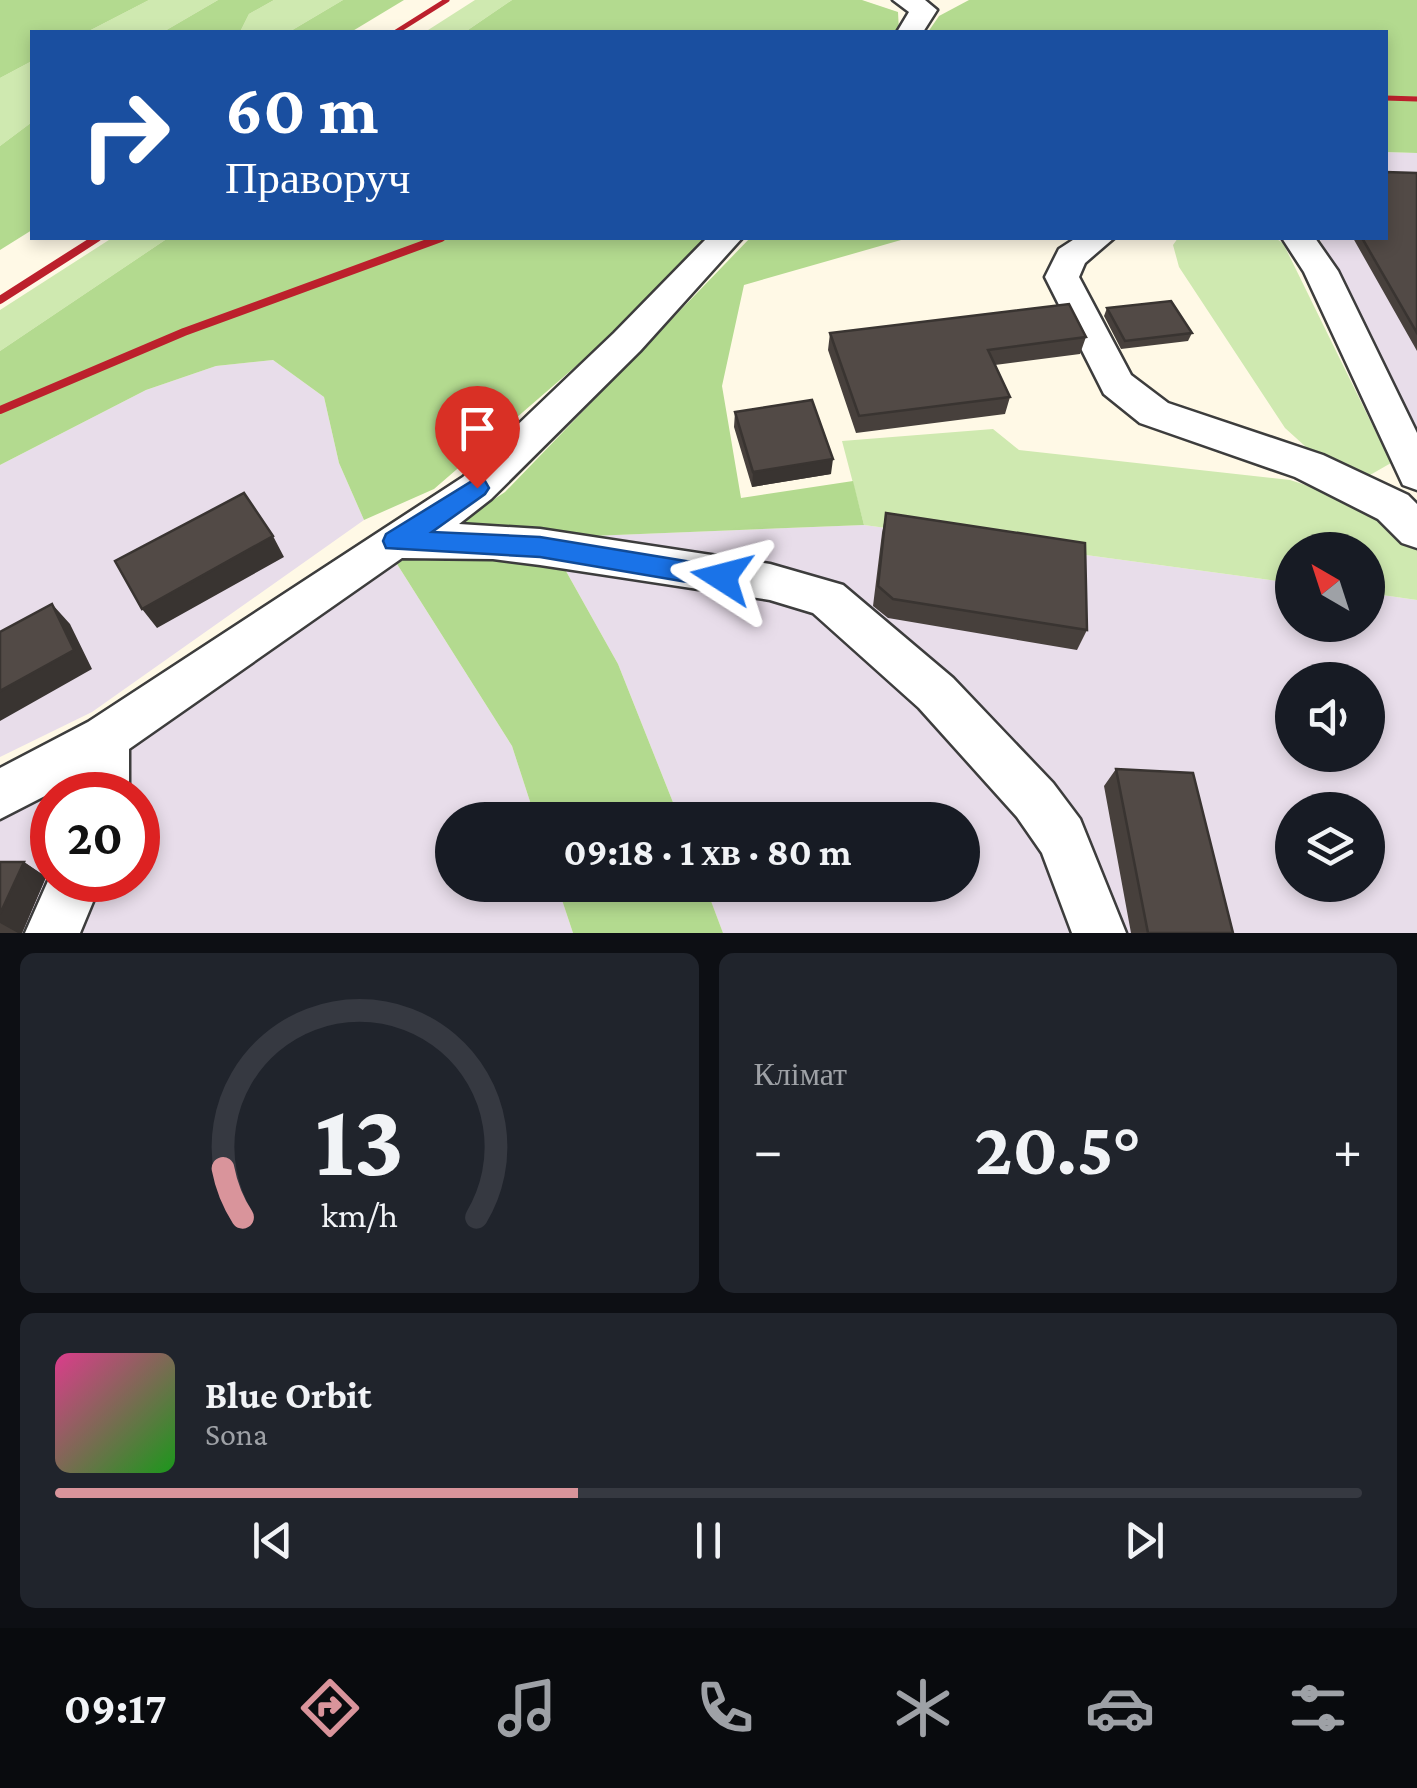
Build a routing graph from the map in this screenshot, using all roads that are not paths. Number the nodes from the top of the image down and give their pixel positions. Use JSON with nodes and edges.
{"nodes":[{"id":1,"x":906,"y":0,"type":"edge"},
{"id":2,"x":911,"y":30,"type":"edge"},
{"id":3,"x":723,"y":240,"type":"edge"},
{"id":4,"x":1094,"y":240,"type":"edge"},
{"id":5,"x":1300,"y":240,"type":"edge"},
{"id":6,"x":1417,"y":474,"type":"edge"},
{"id":7,"x":1417,"y":530,"type":"edge"},
{"id":8,"x":395,"y":541,"type":"junction"},
{"id":9,"x":104,"y":738,"type":"junction"},
{"id":10,"x":104,"y":772,"type":"edge"},
{"id":11,"x":0,"y":795,"type":"edge"},
{"id":12,"x":66,"y":902,"type":"edge"},
{"id":13,"x":52,"y":933,"type":"edge"},
{"id":14,"x":1099,"y":933,"type":"edge"}],
"edges":[{"from":1,"to":2,"type":"lane"},
{"from":3,"to":8,"type":"lane"},
{"from":4,"to":7,"type":"lane"},
{"from":5,"to":6,"type":"lane"},
{"from":8,"to":9,"type":"lane"},
{"from":8,"to":14,"type":"lane"},
{"from":9,"to":10,"type":"lane"},
{"from":9,"to":11,"type":"lane"},
{"from":12,"to":13,"type":"lane"}]}
